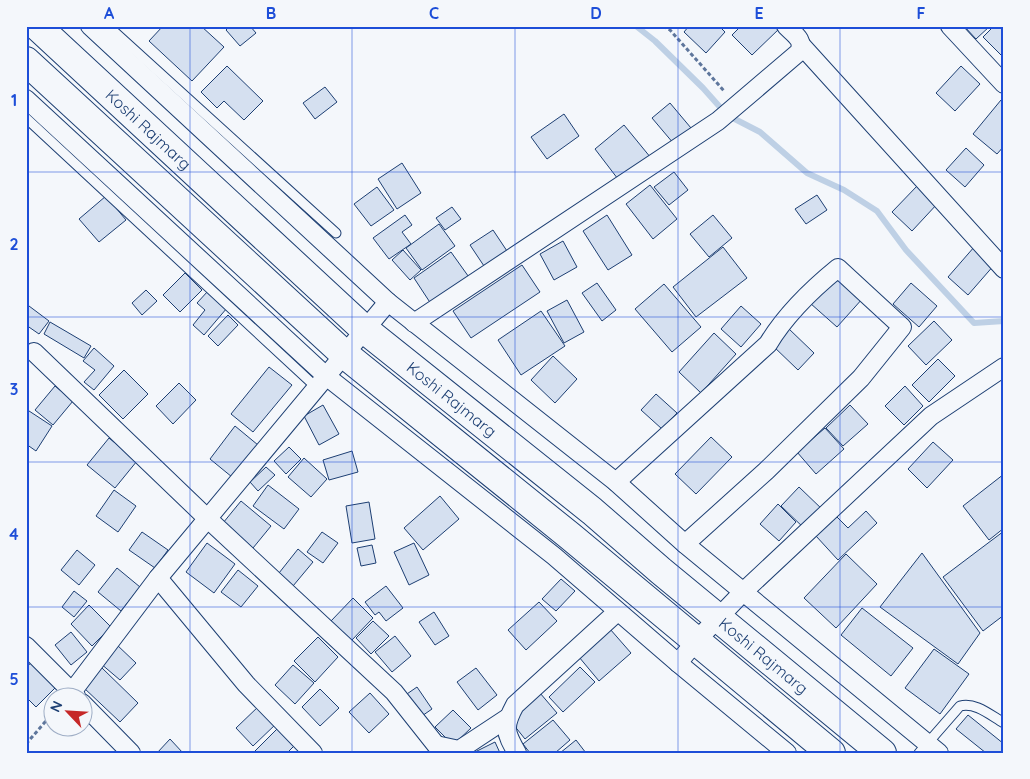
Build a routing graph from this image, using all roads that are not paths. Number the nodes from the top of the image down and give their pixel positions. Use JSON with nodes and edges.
{"nodes":[{"id":1,"x":37,"y":26,"type":"edge"},
{"id":2,"x":90,"y":26,"type":"edge"},
{"id":3,"x":108,"y":26,"type":"edge"},
{"id":4,"x":786,"y":26,"type":"edge"},
{"id":5,"x":950,"y":26,"type":"edge"},
{"id":6,"x":802,"y":46,"type":"junction"},
{"id":7,"x":26,"y":61,"type":"edge"},
{"id":8,"x":1004,"y":84,"type":"edge"},
{"id":9,"x":26,"y":99,"type":"edge"},
{"id":10,"x":26,"y":118,"type":"edge"},
{"id":11,"x":336,"y":233,"type":"dead end"},
{"id":12,"x":1002,"y":264,"type":"edge"},
{"id":13,"x":388,"y":302,"type":"junction"},
{"id":14,"x":414,"y":324,"type":"junction"},
{"id":15,"x":364,"y":329,"type":"junction"},
{"id":16,"x":34,"y":352,"type":"dead end"},
{"id":17,"x":343,"y":353,"type":"junction"},
{"id":18,"x":1004,"y":367,"type":"edge"},
{"id":19,"x":321,"y":381,"type":"junction"},
{"id":20,"x":616,"y":482,"type":"junction"},
{"id":21,"x":208,"y":519,"type":"junction"},
{"id":22,"x":685,"y":544,"type":"junction"},
{"id":23,"x":158,"y":578,"type":"junction"},
{"id":24,"x":743,"y":592,"type":"junction"},
{"id":25,"x":617,"y":612,"type":"junction"},
{"id":26,"x":719,"y":618,"type":"junction"},
{"id":27,"x":696,"y":642,"type":"junction"},
{"id":28,"x":26,"y":646,"type":"edge"},
{"id":29,"x":678,"y":664,"type":"junction"},
{"id":30,"x":66,"y":686,"type":"edge"},
{"id":31,"x":84,"y":686,"type":"edge"},
{"id":32,"x":92,"y":713,"type":"edge"},
{"id":33,"x":509,"y":717,"type":"junction"},
{"id":34,"x":1004,"y":723,"type":"edge"},
{"id":35,"x":928,"y":750,"type":"edge"},
{"id":36,"x":131,"y":753,"type":"edge"},
{"id":37,"x":313,"y":753,"type":"edge"},
{"id":38,"x":517,"y":753,"type":"edge"},
{"id":39,"x":787,"y":753,"type":"edge"},
{"id":40,"x":831,"y":753,"type":"edge"},
{"id":41,"x":882,"y":753,"type":"edge"}],
"edges":[{"from":1,"to":15,"type":"main road","name":"Koshi Rajmarg"},
{"from":2,"to":13,"type":"street"},
{"from":3,"to":11,"type":"lane"},
{"from":4,"to":6,"type":"street"},
{"from":5,"to":8,"type":"street"},
{"from":6,"to":12,"type":"street"},
{"from":6,"to":14,"type":"street"},
{"from":7,"to":17,"type":"main road","name":"Koshi Rajmarg"},
{"from":9,"to":19,"type":"street"},
{"from":10,"to":19,"type":"lane"},
{"from":13,"to":14,"type":"street"},
{"from":13,"to":15,"type":"street"},
{"from":14,"to":20,"type":"street"},
{"from":15,"to":17,"type":"street"},
{"from":15,"to":26,"type":"main road","name":"Koshi Rajmarg"},
{"from":16,"to":21,"type":"street"},
{"from":17,"to":19,"type":"street"},
{"from":17,"to":27,"type":"main road","name":"Koshi Rajmarg"},
{"from":18,"to":24,"type":"street"},
{"from":19,"to":21,"type":"street"},
{"from":19,"to":25,"type":"street"},
{"from":20,"to":22,"type":"street"},
{"from":20,"to":22,"type":"street"},
{"from":21,"to":23,"type":"street"},
{"from":21,"to":33,"type":"street"},
{"from":22,"to":24,"type":"street"},
{"from":23,"to":31,"type":"street"},
{"from":23,"to":37,"type":"street"},
{"from":24,"to":26,"type":"street"},
{"from":24,"to":35,"type":"street"},
{"from":25,"to":29,"type":"street"},
{"from":25,"to":33,"type":"street"},
{"from":26,"to":27,"type":"street"},
{"from":26,"to":41,"type":"main road","name":"Koshi Rajmarg"},
{"from":27,"to":29,"type":"street"},
{"from":27,"to":40,"type":"main road","name":"Koshi Rajmarg"},
{"from":28,"to":30,"type":"street"},
{"from":29,"to":39,"type":"street"},
{"from":32,"to":36,"type":"street"},
{"from":33,"to":38,"type":"street"},
{"from":34,"to":35,"type":"lane"}]}
